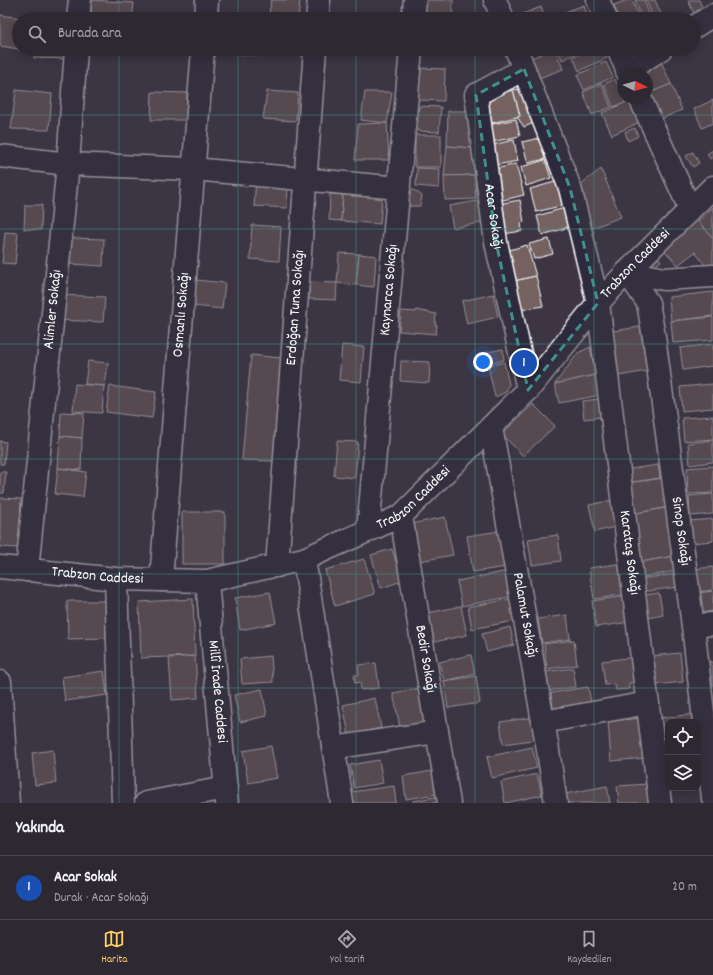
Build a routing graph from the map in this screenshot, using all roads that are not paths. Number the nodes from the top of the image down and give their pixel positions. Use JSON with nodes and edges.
{"nodes":[{"id":1,"x":80,"y":0,"type":"edge"},
{"id":2,"x":207,"y":0,"type":"edge"},
{"id":3,"x":319,"y":0,"type":"edge"},
{"id":4,"x":415,"y":0,"type":"edge"},
{"id":5,"x":495,"y":0,"type":"edge"},
{"id":6,"x":598,"y":0,"type":"edge"},
{"id":7,"x":708,"y":0,"type":"edge"},
{"id":8,"x":79,"y":12,"type":"edge"},
{"id":9,"x":206,"y":12,"type":"edge"},
{"id":10,"x":318,"y":12,"type":"edge"},
{"id":11,"x":414,"y":12,"type":"edge"},
{"id":12,"x":500,"y":12,"type":"edge"},
{"id":13,"x":603,"y":12,"type":"edge"},
{"id":14,"x":713,"y":14,"type":"edge"},
{"id":15,"x":701,"y":22,"type":"edge"},
{"id":16,"x":76,"y":56,"type":"edge"},
{"id":17,"x":202,"y":56,"type":"edge"},
{"id":18,"x":315,"y":56,"type":"edge"},
{"id":19,"x":410,"y":56,"type":"edge"},
{"id":20,"x":519,"y":56,"type":"edge"},
{"id":21,"x":621,"y":56,"type":"edge"},
{"id":22,"x":651,"y":56,"type":"edge"},
{"id":23,"x":626,"y":68,"type":"edge"},
{"id":24,"x":635,"y":68,"type":"edge"},
{"id":25,"x":524,"y":69,"type":"junction"},
{"id":26,"x":643,"y":104,"type":"edge"},
{"id":27,"x":0,"y":156,"type":"edge"},
{"id":28,"x":68,"y":164,"type":"junction"},
{"id":29,"x":193,"y":169,"type":"junction"},
{"id":30,"x":306,"y":179,"type":"junction"},
{"id":31,"x":713,"y":187,"type":"edge"},
{"id":32,"x":398,"y":188,"type":"junction"},
{"id":33,"x":690,"y":208,"type":"junction"},
{"id":34,"x":626,"y":272,"type":"junction"},
{"id":35,"x":713,"y":276,"type":"edge"},
{"id":36,"x":598,"y":303,"type":"junction"},
{"id":37,"x":528,"y":390,"type":"junction"},
{"id":38,"x":491,"y":427,"type":"junction"},
{"id":39,"x":401,"y":516,"type":"junction"},
{"id":40,"x":368,"y":532,"type":"junction"},
{"id":41,"x":304,"y":559,"type":"junction"},
{"id":42,"x":276,"y":566,"type":"junction"},
{"id":43,"x":0,"y":567,"type":"edge"},
{"id":44,"x":27,"y":570,"type":"junction"},
{"id":45,"x":116,"y":579,"type":"junction"},
{"id":46,"x":161,"y":580,"type":"junction"},
{"id":47,"x":207,"y":581,"type":"junction"},
{"id":48,"x":703,"y":625,"type":"edge"},
{"id":49,"x":0,"y":682,"type":"edge"},
{"id":50,"x":648,"y":703,"type":"junction"},
{"id":51,"x":544,"y":722,"type":"junction"},
{"id":52,"x":437,"y":732,"type":"junction"},
{"id":53,"x":333,"y":748,"type":"junction"},
{"id":54,"x":227,"y":796,"type":"edge"},
{"id":55,"x":713,"y":798,"type":"edge"},
{"id":56,"x":8,"y":803,"type":"edge"},
{"id":57,"x":123,"y":803,"type":"edge"},
{"id":58,"x":146,"y":803,"type":"edge"},
{"id":59,"x":342,"y":803,"type":"edge"},
{"id":60,"x":449,"y":803,"type":"edge"},
{"id":61,"x":556,"y":803,"type":"edge"},
{"id":62,"x":660,"y":803,"type":"edge"}],
"edges":[{"from":1,"to":8,"type":"street"},
{"from":2,"to":9,"type":"street"},
{"from":3,"to":10,"type":"street"},
{"from":4,"to":11,"type":"street"},
{"from":5,"to":12,"type":"street"},
{"from":6,"to":13,"type":"street"},
{"from":7,"to":14,"type":"street"},
{"from":14,"to":15,"type":"street"},
{"from":16,"to":28,"type":"street","name":"Alimler Sokağı"},
{"from":17,"to":29,"type":"street","name":"Osmanlı Sokağı"},
{"from":18,"to":30,"type":"street","name":"Erdoğan Tuna Sokağı"},
{"from":19,"to":32,"type":"street","name":"Kaynarca Sokağı"},
{"from":20,"to":25,"type":"street","name":"Karataş Sokağı"},
{"from":21,"to":23,"type":"street"},
{"from":22,"to":24,"type":"street"},
{"from":25,"to":36,"type":"street","name":"Karataş Sokağı"},
{"from":25,"to":37,"type":"street","name":"Acar Sokağı"},
{"from":26,"to":33,"type":"street"},
{"from":27,"to":28,"type":"street"},
{"from":28,"to":29,"type":"street"},
{"from":28,"to":44,"type":"street","name":"Alimler Sokağı"},
{"from":29,"to":30,"type":"street"},
{"from":29,"to":46,"type":"street","name":"Osmanlı Sokağı"},
{"from":30,"to":32,"type":"street"},
{"from":30,"to":42,"type":"street","name":"Erdoğan Tuna Sokağı"},
{"from":31,"to":33,"type":"street","name":"Trabzon Caddesi"},
{"from":32,"to":40,"type":"street","name":"Kaynarca Sokağı"},
{"from":33,"to":34,"type":"street","name":"Trabzon Caddesi"},
{"from":34,"to":35,"type":"street"},
{"from":34,"to":36,"type":"street","name":"Trabzon Caddesi"},
{"from":34,"to":48,"type":"street","name":"Sinop Sokağı"},
{"from":36,"to":37,"type":"street","name":"Trabzon Caddesi"},
{"from":36,"to":50,"type":"street","name":"Karataş Sokağı"},
{"from":37,"to":38,"type":"street","name":"Trabzon Caddesi"},
{"from":38,"to":39,"type":"street","name":"Trabzon Caddesi"},
{"from":38,"to":51,"type":"street","name":"Palamut Sokağı"},
{"from":39,"to":40,"type":"street","name":"Trabzon Caddesi"},
{"from":39,"to":52,"type":"street","name":"Bedir Sokağı"},
{"from":40,"to":41,"type":"street","name":"Trabzon Caddesi"},
{"from":41,"to":42,"type":"street","name":"Trabzon Caddesi"},
{"from":41,"to":53,"type":"street"},
{"from":42,"to":47,"type":"street","name":"Trabzon Caddesi"},
{"from":43,"to":44,"type":"street","name":"Trabzon Caddesi"},
{"from":44,"to":45,"type":"street","name":"Trabzon Caddesi"},
{"from":45,"to":46,"type":"street","name":"Trabzon Caddesi"},
{"from":45,"to":57,"type":"street"},
{"from":46,"to":47,"type":"street","name":"Trabzon Caddesi"},
{"from":47,"to":54,"type":"street","name":"Millî İrade Caddesi"},
{"from":48,"to":55,"type":"street","name":"Sinop Sokağı"},
{"from":49,"to":56,"type":"street"},
{"from":50,"to":51,"type":"street"},
{"from":50,"to":62,"type":"street","name":"Karataş Sokağı"},
{"from":51,"to":61,"type":"street","name":"Palamut Sokağı"},
{"from":52,"to":53,"type":"street"},
{"from":52,"to":60,"type":"street","name":"Bedir Sokağı"},
{"from":53,"to":59,"type":"street"},
{"from":54,"to":58,"type":"street"}]}
